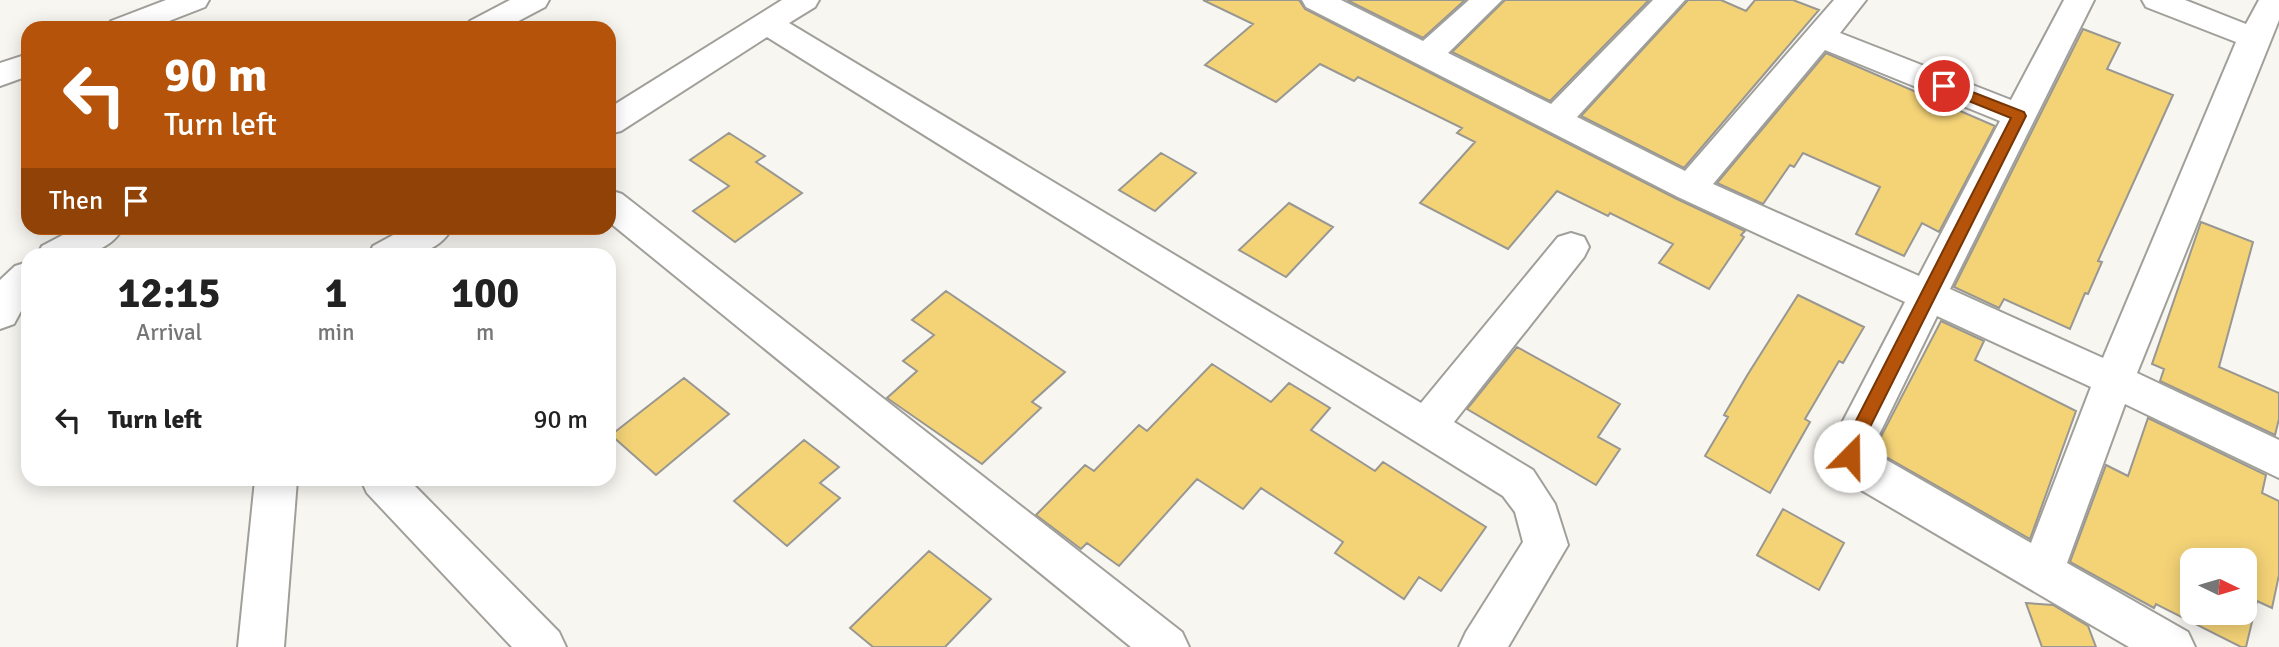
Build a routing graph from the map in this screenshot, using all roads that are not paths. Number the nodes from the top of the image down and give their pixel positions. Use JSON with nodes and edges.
{"nodes":[{"id":1,"x":194,"y":0,"type":"edge"},
{"id":2,"x":534,"y":0,"type":"edge"},
{"id":3,"x":804,"y":0,"type":"edge"},
{"id":4,"x":1317,"y":0,"type":"edge"},
{"id":5,"x":1488,"y":0,"type":"edge"},
{"id":6,"x":1670,"y":0,"type":"edge"},
{"id":7,"x":1852,"y":0,"type":"edge"},
{"id":8,"x":2079,"y":0,"type":"edge"},
{"id":9,"x":2157,"y":0,"type":"edge"},
{"id":10,"x":2274,"y":0,"type":"edge"},
{"id":11,"x":140,"y":21,"type":"edge"},
{"id":12,"x":494,"y":21,"type":"edge"},
{"id":13,"x":767,"y":23,"type":"junction"},
{"id":14,"x":1818,"y":36,"type":"junction"},
{"id":15,"x":2254,"y":38,"type":"junction"},
{"id":16,"x":1427,"y":55,"type":"junction"},
{"id":17,"x":21,"y":67,"type":"edge"},
{"id":18,"x":0,"y":75,"type":"edge"},
{"id":19,"x":2019,"y":116,"type":"junction"},
{"id":20,"x":616,"y":119,"type":"edge"},
{"id":21,"x":1556,"y":119,"type":"junction"},
{"id":22,"x":1690,"y":188,"type":"junction"},
{"id":23,"x":616,"y":209,"type":"edge"},
{"id":24,"x":92,"y":235,"type":"edge"},
{"id":25,"x":422,"y":235,"type":"edge"},
{"id":26,"x":1571,"y":247,"type":"dead end"},
{"id":27,"x":69,"y":248,"type":"edge"},
{"id":28,"x":400,"y":248,"type":"edge"},
{"id":29,"x":21,"y":281,"type":"edge"},
{"id":30,"x":1929,"y":295,"type":"junction"},
{"id":31,"x":0,"y":314,"type":"edge"},
{"id":32,"x":2114,"y":380,"type":"junction"},
{"id":33,"x":1426,"y":427,"type":"junction"},
{"id":34,"x":2279,"y":460,"type":"edge"},
{"id":35,"x":275,"y":486,"type":"edge"},
{"id":36,"x":388,"y":486,"type":"edge"},
{"id":37,"x":2042,"y":572,"type":"junction"},
{"id":38,"x":261,"y":647,"type":"edge"},
{"id":39,"x":542,"y":647,"type":"edge"},
{"id":40,"x":1166,"y":647,"type":"edge"},
{"id":41,"x":1482,"y":647,"type":"edge"},
{"id":42,"x":2172,"y":647,"type":"edge"}],
"edges":[{"from":1,"to":11,"type":"street"},
{"from":2,"to":12,"type":"street"},
{"from":3,"to":13,"type":"street"},
{"from":4,"to":16,"type":"street"},
{"from":5,"to":16,"type":"street"},
{"from":6,"to":21,"type":"street"},
{"from":7,"to":14,"type":"street"},
{"from":8,"to":19,"type":"street"},
{"from":9,"to":15,"type":"street"},
{"from":10,"to":15,"type":"street"},
{"from":13,"to":20,"type":"street"},
{"from":13,"to":33,"type":"street"},
{"from":14,"to":19,"type":"street"},
{"from":14,"to":22,"type":"street"},
{"from":15,"to":32,"type":"street"},
{"from":16,"to":21,"type":"street"},
{"from":17,"to":18,"type":"street"},
{"from":19,"to":30,"type":"street"},
{"from":21,"to":22,"type":"street"},
{"from":22,"to":30,"type":"street"},
{"from":23,"to":40,"type":"street"},
{"from":24,"to":27,"type":"street"},
{"from":25,"to":28,"type":"street"},
{"from":26,"to":33,"type":"street"},
{"from":29,"to":31,"type":"street"},
{"from":30,"to":32,"type":"street"},
{"from":30,"to":37,"type":"street"},
{"from":32,"to":34,"type":"street"},
{"from":32,"to":37,"type":"street"},
{"from":33,"to":41,"type":"street"},
{"from":35,"to":38,"type":"street"},
{"from":36,"to":39,"type":"street"},
{"from":37,"to":42,"type":"street"}]}
